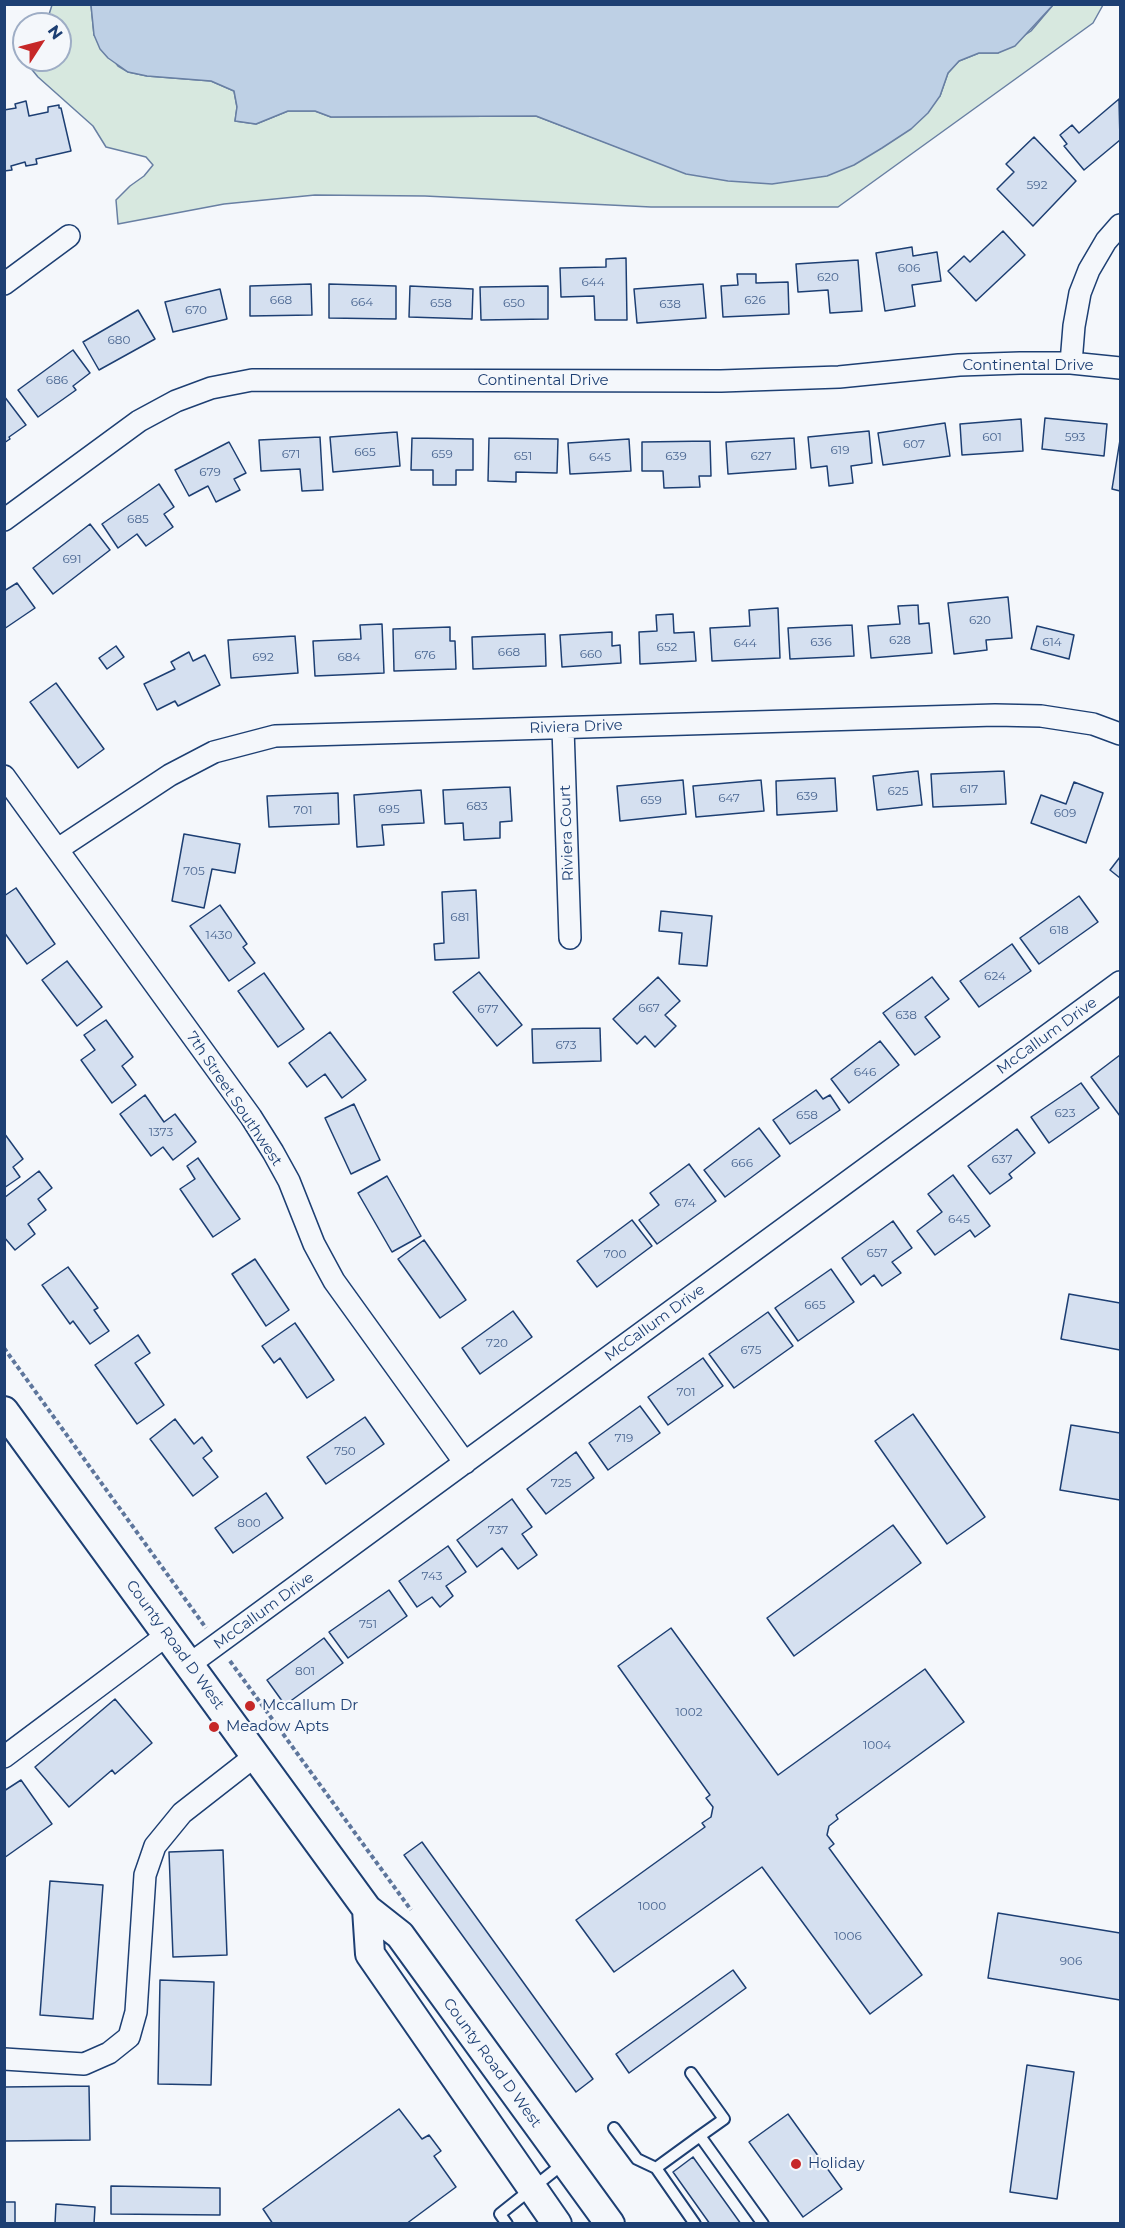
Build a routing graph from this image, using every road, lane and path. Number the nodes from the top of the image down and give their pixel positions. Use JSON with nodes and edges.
{"nodes":[{"id":1,"x":1120,"y":225,"type":"edge"},
{"id":2,"x":69,"y":236,"type":"dead end"},
{"id":3,"x":4,"y":284,"type":"edge"},
{"id":4,"x":1071,"y":363,"type":"junction"},
{"id":5,"x":1120,"y":368,"type":"edge"},
{"id":6,"x":4,"y":520,"type":"edge"},
{"id":7,"x":563,"y":728,"type":"junction"},
{"id":8,"x":1120,"y":734,"type":"edge"},
{"id":9,"x":4,"y":776,"type":"edge"},
{"id":10,"x":58,"y":849,"type":"junction"},
{"id":11,"x":570,"y":938,"type":"dead end"},
{"id":12,"x":1120,"y":982,"type":"edge"},
{"id":13,"x":4,"y":1348,"type":"edge"},
{"id":14,"x":4,"y":1411,"type":"edge"},
{"id":15,"x":465,"y":1463,"type":"junction"},
{"id":16,"x":201,"y":1620,"type":"dead end"},
{"id":17,"x":167,"y":1635,"type":"junction"},
{"id":18,"x":190,"y":1664,"type":"junction"},
{"id":19,"x":255,"y":1756,"type":"junction"},
{"id":20,"x":4,"y":1757,"type":"edge"},
{"id":21,"x":367,"y":1909,"type":"junction"},
{"id":22,"x":4,"y":2059,"type":"edge"},
{"id":23,"x":691,"y":2073,"type":"dead end"},
{"id":24,"x":614,"y":2128,"type":"dead end"},
{"id":25,"x":700,"y":2136,"type":"junction"},
{"id":26,"x":564,"y":2163,"type":"junction"},
{"id":27,"x":656,"y":2168,"type":"junction"},
{"id":28,"x":532,"y":2190,"type":"junction"},
{"id":29,"x":507,"y":2223,"type":"edge"},
{"id":30,"x":557,"y":2223,"type":"edge"},
{"id":31,"x":610,"y":2223,"type":"edge"},
{"id":32,"x":695,"y":2223,"type":"edge"},
{"id":33,"x":763,"y":2223,"type":"edge"}],
"edges":[{"from":1,"to":4,"type":"street"},
{"from":2,"to":3,"type":"street"},
{"from":4,"to":5,"type":"street","name":"Continental Drive"},
{"from":4,"to":6,"type":"street","name":"Continental Drive"},
{"from":7,"to":8,"type":"street","name":"Riviera Drive"},
{"from":7,"to":10,"type":"street","name":"Riviera Drive"},
{"from":7,"to":11,"type":"street","name":"Riviera Court"},
{"from":9,"to":10,"type":"street","name":"7th Street Southwest"},
{"from":10,"to":15,"type":"street","name":"7th Street Southwest"},
{"from":12,"to":15,"type":"street","name":"McCallum Drive"},
{"from":13,"to":16,"type":"path"},
{"from":14,"to":17,"type":"main road","name":"County Road D West"},
{"from":15,"to":18,"type":"street","name":"McCallum Drive"},
{"from":17,"to":18,"type":"main road","name":"County Road D West"},
{"from":17,"to":20,"type":"street"},
{"from":18,"to":19,"type":"main road","name":"County Road D West"},
{"from":19,"to":21,"type":"main road","name":"County Road D West"},
{"from":19,"to":22,"type":"street"},
{"from":21,"to":26,"type":"main road","name":"County Road D West"},
{"from":21,"to":28,"type":"main road"},
{"from":23,"to":25,"type":"lane"},
{"from":24,"to":27,"type":"lane"},
{"from":25,"to":27,"type":"lane"},
{"from":25,"to":33,"type":"lane"},
{"from":26,"to":28,"type":"lane"},
{"from":26,"to":31,"type":"main road","name":"County Road D West"},
{"from":27,"to":32,"type":"lane"},
{"from":28,"to":29,"type":"lane"},
{"from":28,"to":30,"type":"main road"}]}
